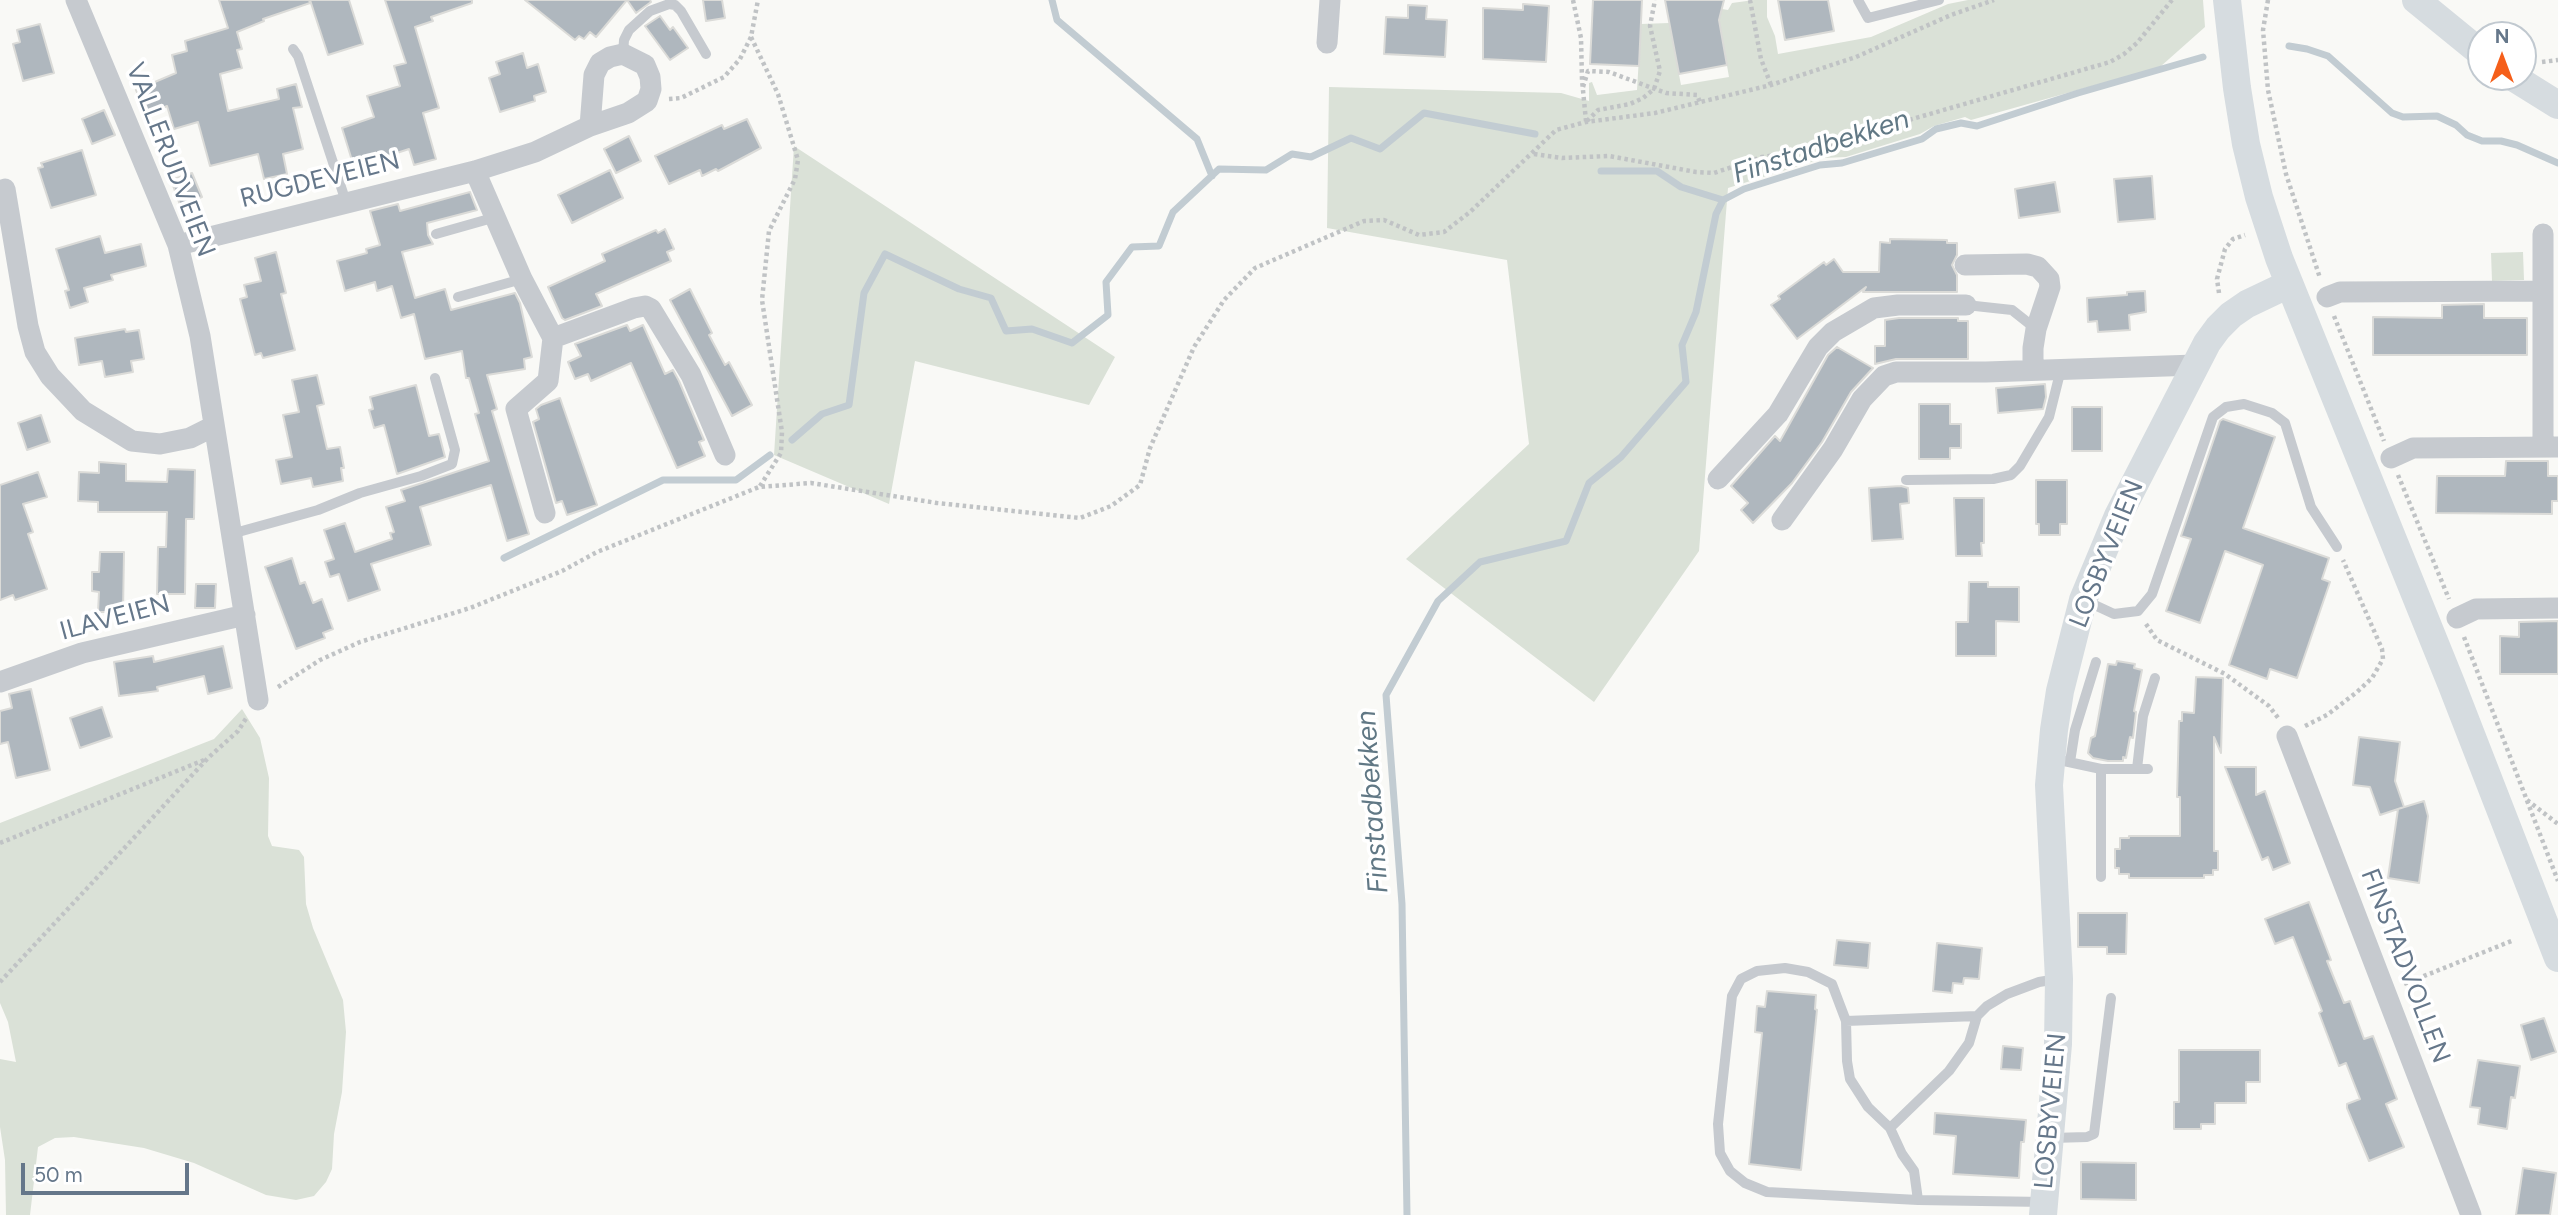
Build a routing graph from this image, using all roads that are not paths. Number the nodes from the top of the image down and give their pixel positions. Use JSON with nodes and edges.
{"nodes":[{"id":1,"x":76,"y":0,"type":"edge"},
{"id":2,"x":1330,"y":0,"type":"edge"},
{"id":3,"x":1858,"y":0,"type":"edge"},
{"id":4,"x":1939,"y":0,"type":"edge"},
{"id":5,"x":2227,"y":0,"type":"edge"},
{"id":6,"x":2416,"y":0,"type":"edge"},
{"id":7,"x":2467,"y":42,"type":"edge"},
{"id":8,"x":1328,"y":43,"type":"dead end"},
{"id":9,"x":293,"y":49,"type":"dead end"},
{"id":10,"x":623,"y":54,"type":"junction"},
{"id":11,"x":706,"y":54,"type":"dead end"},
{"id":12,"x":2536,"y":91,"type":"edge"},
{"id":13,"x":2558,"y":105,"type":"edge"},
{"id":14,"x":590,"y":126,"type":"junction"},
{"id":15,"x":475,"y":171,"type":"junction"},
{"id":16,"x":5,"y":189,"type":"dead end"},
{"id":17,"x":346,"y":202,"type":"junction"},
{"id":18,"x":496,"y":217,"type":"junction"},
{"id":19,"x":436,"y":234,"type":"dead end"},
{"id":20,"x":2543,"y":234,"type":"dead end"},
{"id":21,"x":178,"y":245,"type":"junction"},
{"id":22,"x":1965,"y":265,"type":"dead end"},
{"id":23,"x":522,"y":279,"type":"junction"},
{"id":24,"x":2289,"y":284,"type":"junction"},
{"id":25,"x":2543,"y":291,"type":"junction"},
{"id":26,"x":458,"y":297,"type":"dead end"},
{"id":27,"x":2327,"y":298,"type":"dead end"},
{"id":28,"x":1966,"y":305,"type":"joint"},
{"id":29,"x":2036,"y":329,"type":"junction"},
{"id":30,"x":553,"y":338,"type":"junction"},
{"id":31,"x":2196,"y":365,"type":"junction"},
{"id":32,"x":2061,"y":369,"type":"junction"},
{"id":33,"x":2034,"y":370,"type":"junction"},
{"id":34,"x":435,"y":378,"type":"dead end"},
{"id":35,"x":214,"y":426,"type":"junction"},
{"id":36,"x":2550,"y":447,"type":"edge"},
{"id":37,"x":725,"y":455,"type":"dead end"},
{"id":38,"x":2391,"y":458,"type":"dead end"},
{"id":39,"x":1718,"y":479,"type":"dead end"},
{"id":40,"x":1906,"y":481,"type":"dead end"},
{"id":41,"x":544,"y":513,"type":"dead end"},
{"id":42,"x":1782,"y":520,"type":"dead end"},
{"id":43,"x":232,"y":534,"type":"junction"},
{"id":44,"x":2337,"y":547,"type":"road end"},
{"id":45,"x":2083,"y":600,"type":"junction"},
{"id":46,"x":2558,"y":608,"type":"edge"},
{"id":47,"x":245,"y":615,"type":"junction"},
{"id":48,"x":2457,"y":618,"type":"dead end"},
{"id":49,"x":2096,"y":662,"type":"dead end"},
{"id":50,"x":2155,"y":678,"type":"dead end"},
{"id":51,"x":0,"y":682,"type":"edge"},
{"id":52,"x":258,"y":700,"type":"road end"},
{"id":53,"x":2287,"y":736,"type":"road end"},
{"id":54,"x":2061,"y":760,"type":"junction"},
{"id":55,"x":2101,"y":769,"type":"junction"},
{"id":56,"x":2101,"y":877,"type":"dead end"},
{"id":57,"x":2558,"y":958,"type":"edge"},
{"id":58,"x":2059,"y":979,"type":"junction"},
{"id":59,"x":2111,"y":998,"type":"dead end"},
{"id":60,"x":1977,"y":1016,"type":"junction"},
{"id":61,"x":1846,"y":1021,"type":"junction"},
{"id":62,"x":1890,"y":1128,"type":"junction"},
{"id":63,"x":2049,"y":1138,"type":"junction"},
{"id":64,"x":1918,"y":1200,"type":"junction"},
{"id":65,"x":2043,"y":1209,"type":"edge"},
{"id":66,"x":2471,"y":1215,"type":"edge"}],
"edges":[{"from":1,"to":21,"type":"street","name":"VALLERUDVEIEN"},
{"from":2,"to":8,"type":"street"},
{"from":3,"to":4,"type":"lane"},
{"from":5,"to":24,"type":"main road"},
{"from":6,"to":7,"type":"main road"},
{"from":9,"to":17,"type":"lane"},
{"from":10,"to":11,"type":"lane"},
{"from":10,"to":14,"type":"street"},
{"from":10,"to":14,"type":"street","name":"RUGDEVEIEN"},
{"from":12,"to":13,"type":"main road"},
{"from":14,"to":15,"type":"street","name":"RUGDEVEIEN"},
{"from":15,"to":17,"type":"street","name":"RUGDEVEIEN"},
{"from":15,"to":18,"type":"street"},
{"from":16,"to":35,"type":"street"},
{"from":17,"to":21,"type":"street","name":"RUGDEVEIEN"},
{"from":18,"to":19,"type":"lane"},
{"from":18,"to":23,"type":"street"},
{"from":20,"to":25,"type":"street"},
{"from":21,"to":35,"type":"street","name":"VALLERUDVEIEN"},
{"from":22,"to":29,"type":"street"},
{"from":23,"to":26,"type":"lane"},
{"from":23,"to":30,"type":"street"},
{"from":24,"to":31,"type":"main road","name":"LOSBYVEIEN"},
{"from":24,"to":57,"type":"main road"},
{"from":25,"to":27,"type":"street"},
{"from":25,"to":36,"type":"street"},
{"from":28,"to":29,"type":"lane"},
{"from":28,"to":39,"type":"street"},
{"from":29,"to":33,"type":"street"},
{"from":30,"to":37,"type":"street"},
{"from":30,"to":41,"type":"street"},
{"from":31,"to":32,"type":"street"},
{"from":31,"to":45,"type":"main road","name":"LOSBYVEIEN"},
{"from":32,"to":33,"type":"street"},
{"from":32,"to":40,"type":"lane"},
{"from":33,"to":42,"type":"street"},
{"from":34,"to":43,"type":"lane"},
{"from":35,"to":43,"type":"street","name":"VALLERUDVEIEN"},
{"from":36,"to":38,"type":"street"},
{"from":43,"to":47,"type":"street","name":"VALLERUDVEIEN"},
{"from":44,"to":45,"type":"lane"},
{"from":45,"to":54,"type":"main road","name":"LOSBYVEIEN"},
{"from":46,"to":48,"type":"street"},
{"from":47,"to":51,"type":"street","name":"ILAVEIEN"},
{"from":47,"to":52,"type":"street","name":"VALLERUDVEIEN"},
{"from":49,"to":54,"type":"lane"},
{"from":50,"to":55,"type":"lane"},
{"from":53,"to":66,"type":"street","name":"FINSTADVOLLEN"},
{"from":54,"to":55,"type":"lane"},
{"from":54,"to":58,"type":"main road","name":"LOSBYVEIEN"},
{"from":55,"to":56,"type":"lane"},
{"from":58,"to":60,"type":"lane"},
{"from":58,"to":63,"type":"main road","name":"LOSBYVEIEN"},
{"from":59,"to":63,"type":"lane"},
{"from":60,"to":61,"type":"lane"},
{"from":60,"to":62,"type":"lane"},
{"from":61,"to":62,"type":"lane"},
{"from":61,"to":64,"type":"lane"},
{"from":62,"to":64,"type":"lane"},
{"from":63,"to":65,"type":"main road","name":"LOSBYVEIEN"},
{"from":64,"to":65,"type":"lane"}]}
